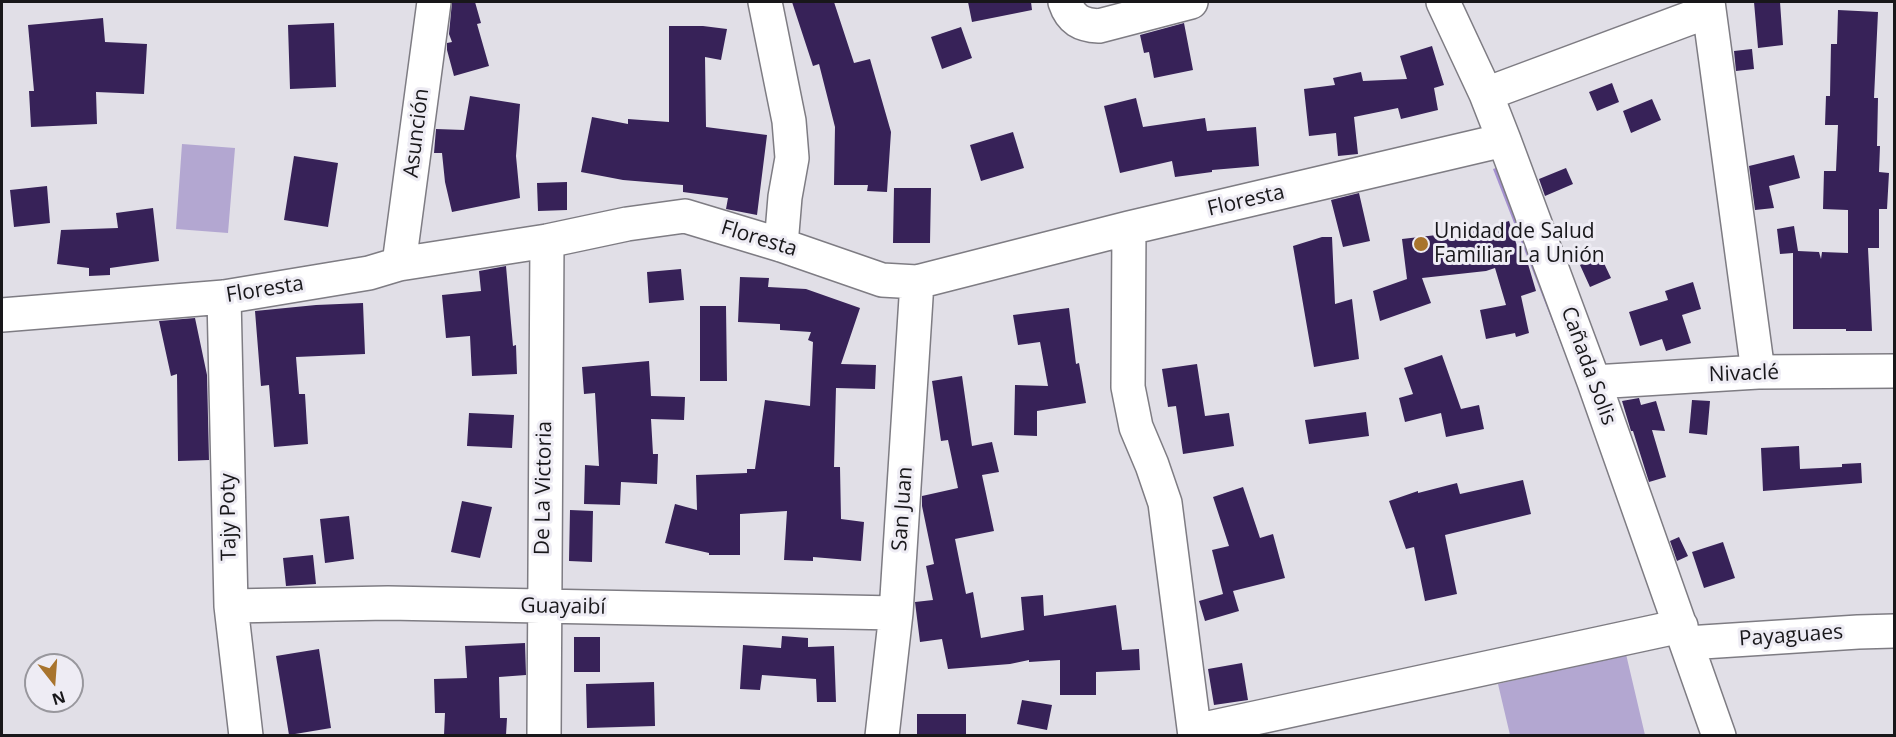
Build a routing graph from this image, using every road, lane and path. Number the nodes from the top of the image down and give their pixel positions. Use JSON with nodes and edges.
{"nodes":[{"id":1,"x":434,"y":2,"type":"edge"},
{"id":2,"x":765,"y":2,"type":"edge"},
{"id":3,"x":1191,"y":2,"type":"edge"},
{"id":4,"x":1443,"y":2,"type":"edge"},
{"id":5,"x":1709,"y":6,"type":"edge"},
{"id":6,"x":1075,"y":13,"type":"edge"},
{"id":7,"x":1486,"y":94,"type":"junction"},
{"id":8,"x":1504,"y":140,"type":"junction"},
{"id":9,"x":1129,"y":228,"type":"junction"},
{"id":10,"x":547,"y":241,"type":"junction"},
{"id":11,"x":781,"y":245,"type":"junction"},
{"id":12,"x":399,"y":264,"type":"junction"},
{"id":13,"x":917,"y":282,"type":"junction"},
{"id":14,"x":224,"y":297,"type":"junction"},
{"id":15,"x":2,"y":315,"type":"edge"},
{"id":16,"x":1894,"y":371,"type":"edge"},
{"id":17,"x":1758,"y":372,"type":"junction"},
{"id":18,"x":1594,"y":382,"type":"junction"},
{"id":19,"x":231,"y":606,"type":"junction"},
{"id":20,"x":543,"y":607,"type":"junction"},
{"id":21,"x":896,"y":613,"type":"junction"},
{"id":22,"x":1894,"y":631,"type":"edge"},
{"id":23,"x":1684,"y":635,"type":"junction"},
{"id":24,"x":1195,"y":733,"type":"edge"},
{"id":25,"x":246,"y":735,"type":"edge"},
{"id":26,"x":544,"y":735,"type":"edge"},
{"id":27,"x":882,"y":735,"type":"edge"},
{"id":28,"x":1719,"y":735,"type":"edge"}],
"edges":[{"from":1,"to":12,"type":"street","name":"Asunción"},
{"from":2,"to":11,"type":"street"},
{"from":3,"to":6,"type":"street"},
{"from":4,"to":7,"type":"street","name":"Cañada Solis"},
{"from":5,"to":7,"type":"street"},
{"from":5,"to":17,"type":"street"},
{"from":7,"to":8,"type":"street","name":"Cañada Solis"},
{"from":8,"to":9,"type":"street","name":"Floresta"},
{"from":8,"to":18,"type":"street","name":"Cañada Solis"},
{"from":9,"to":13,"type":"street","name":"Floresta"},
{"from":9,"to":24,"type":"street"},
{"from":10,"to":11,"type":"street","name":"Floresta"},
{"from":10,"to":12,"type":"street","name":"Floresta"},
{"from":10,"to":20,"type":"street","name":"De La Victoria"},
{"from":11,"to":13,"type":"street","name":"Floresta"},
{"from":12,"to":14,"type":"street","name":"Floresta"},
{"from":13,"to":21,"type":"street","name":"San Juan"},
{"from":14,"to":15,"type":"street","name":"Floresta"},
{"from":14,"to":19,"type":"street","name":"Tajy Poty"},
{"from":16,"to":17,"type":"street","name":"Nivaclé"},
{"from":17,"to":18,"type":"street","name":"Nivaclé"},
{"from":18,"to":23,"type":"street","name":"Cañada Solis"},
{"from":19,"to":20,"type":"street","name":"Guayaibí"},
{"from":19,"to":25,"type":"street","name":"Tajy Poty"},
{"from":20,"to":21,"type":"street","name":"Guayaibí"},
{"from":20,"to":26,"type":"street","name":"De La Victoria"},
{"from":21,"to":27,"type":"street","name":"San Juan"},
{"from":22,"to":23,"type":"street","name":"Payaguaes"},
{"from":23,"to":24,"type":"street","name":"Payaguaes"},
{"from":23,"to":28,"type":"street","name":"Cañada Solis"}]}
